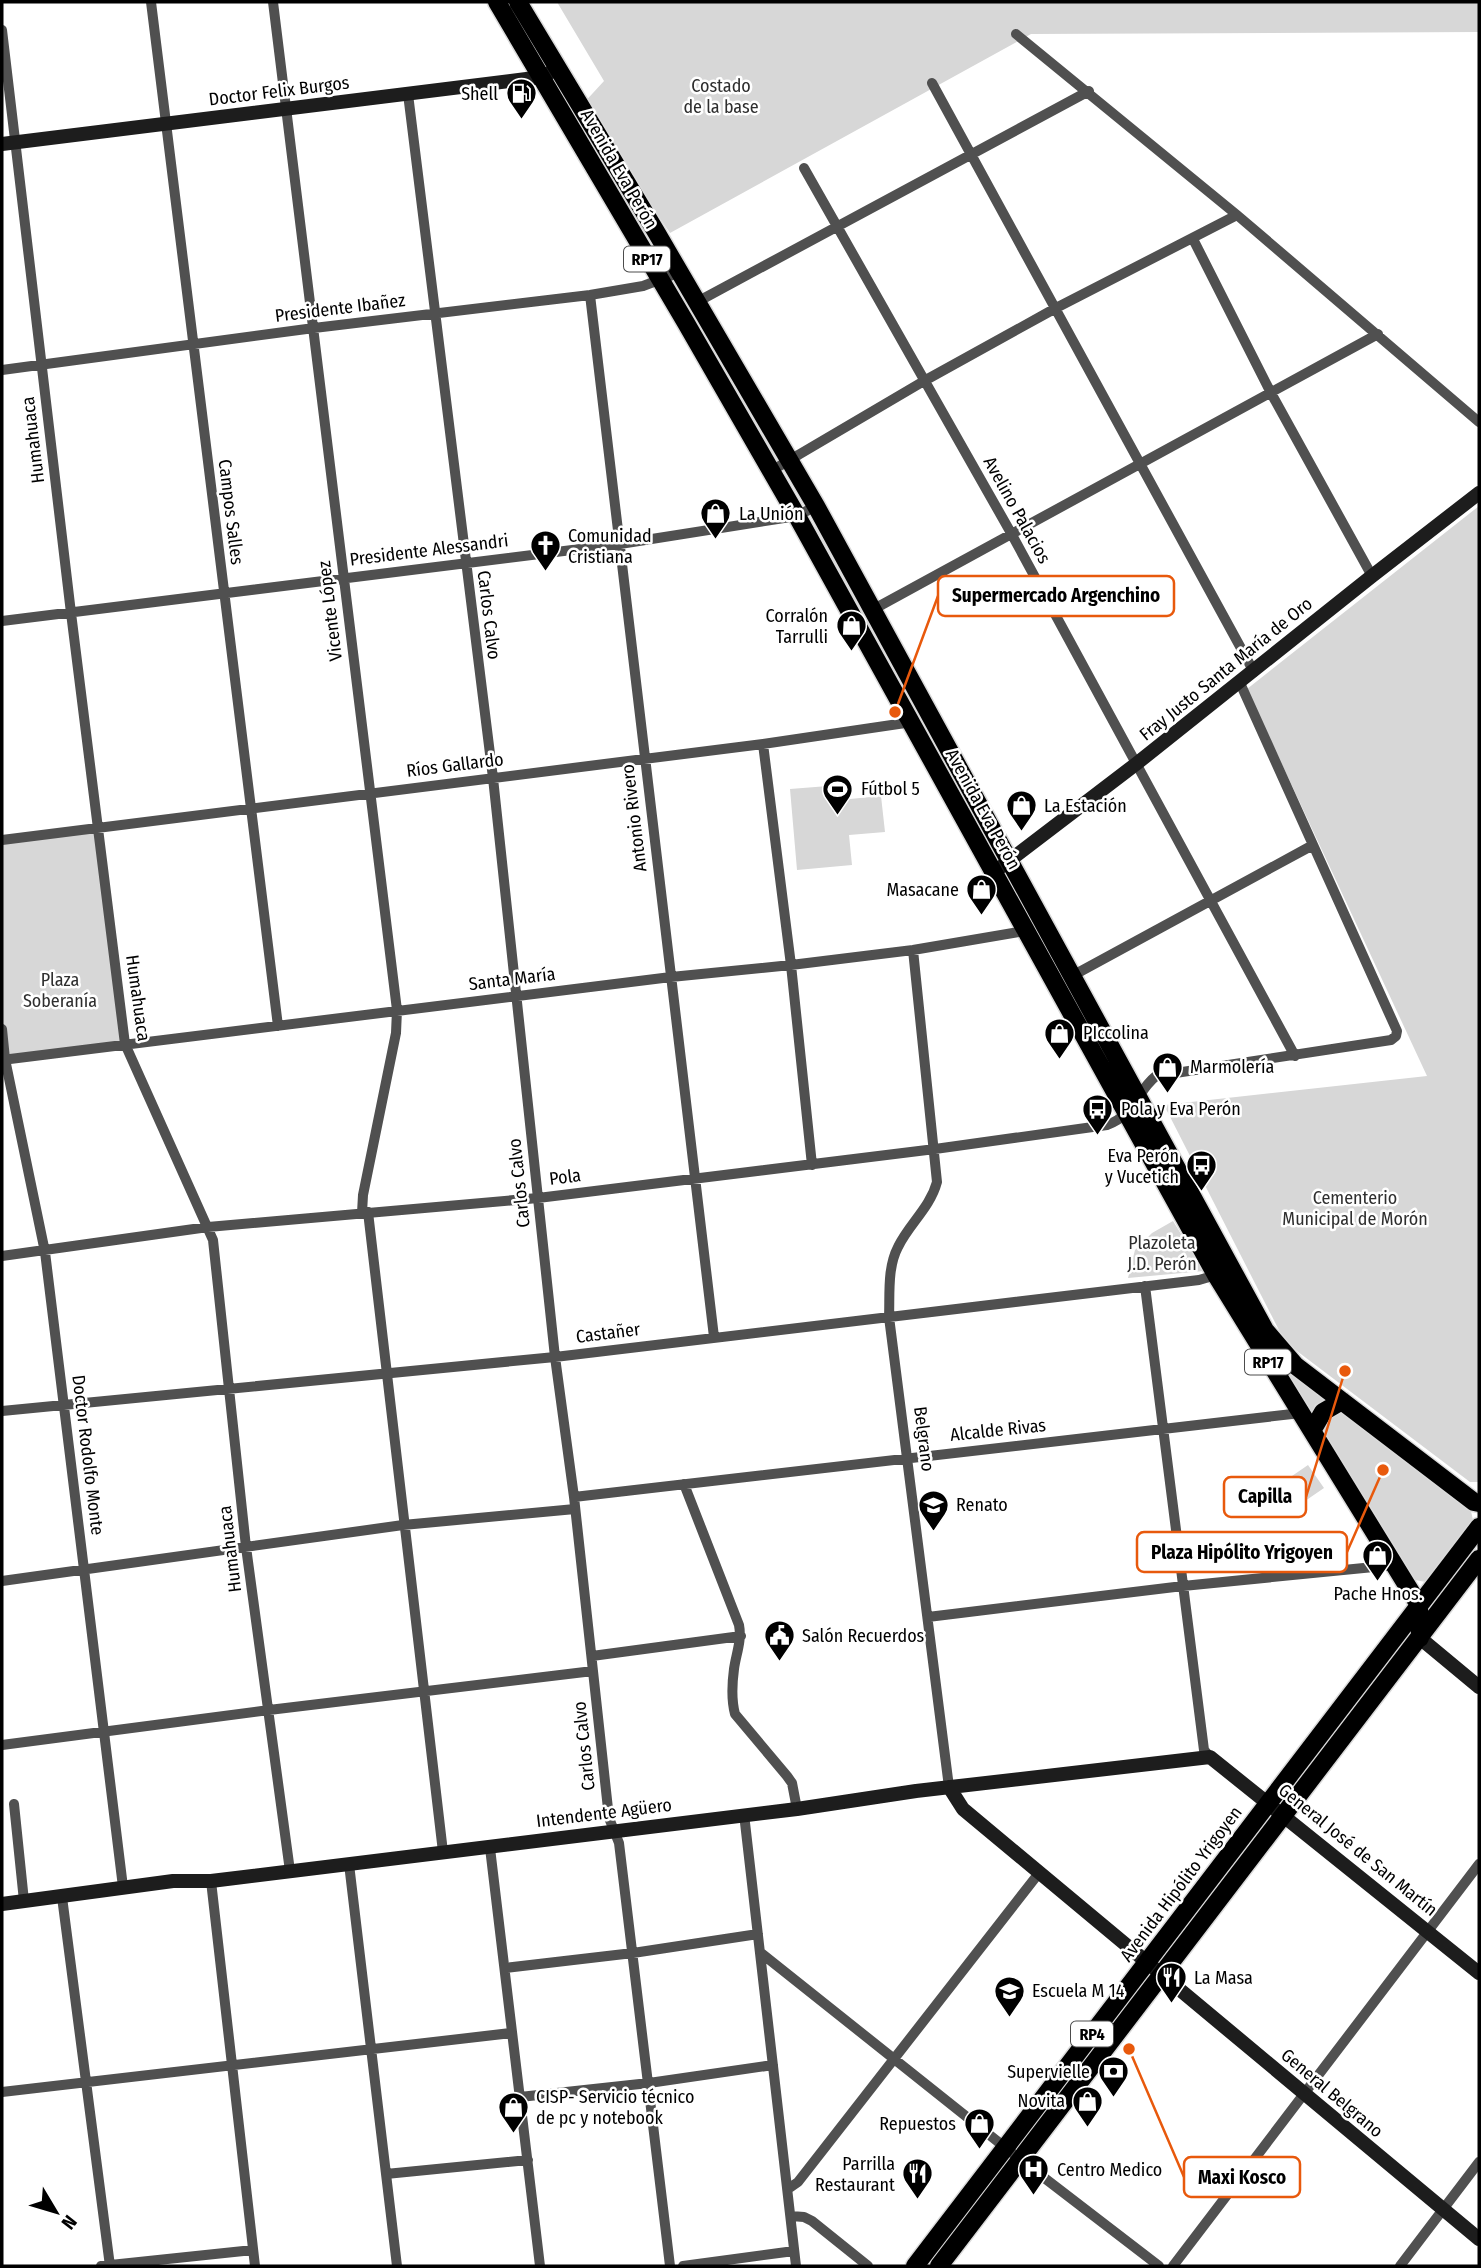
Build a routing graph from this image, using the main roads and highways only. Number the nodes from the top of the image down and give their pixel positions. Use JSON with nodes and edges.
{"nodes":[{"id":1,"x":497,"y":2,"type":"edge"},
{"id":2,"x":518,"y":2,"type":"edge"},
{"id":3,"x":550,"y":73,"type":"junction"},
{"id":4,"x":1001,"y":867,"type":"junction"},
{"id":5,"x":1342,"y":1401,"type":"junction"},
{"id":6,"x":1312,"y":1431,"type":"junction"},
{"id":7,"x":1479,"y":1503,"type":"edge"},
{"id":8,"x":1479,"y":1527,"type":"edge"},
{"id":9,"x":1479,"y":1559,"type":"edge"},
{"id":10,"x":1419,"y":1605,"type":"junction"},
{"id":11,"x":1420,"y":1638,"type":"junction"},
{"id":12,"x":915,"y":2266,"type":"edge"},
{"id":13,"x":939,"y":2266,"type":"edge"}],
"edges":[{"from":1,"to":3,"type":"main road","name":"Avenida Eva Perón","number":"RP17"},
{"from":2,"to":3,"type":"main road","name":"Avenida Eva Perón","number":"RP17"},
{"from":3,"to":4,"type":"main road","name":"Avenida Eva Perón","number":"RP17"},
{"from":3,"to":4,"type":"main road","name":"Avenida Eva Perón","number":"RP17"},
{"from":4,"to":5,"type":"main road","name":"Avenida Eva Perón","number":"RP17"},
{"from":4,"to":6,"type":"main road","name":"Avenida Eva Perón","number":"RP17"},
{"from":5,"to":6,"type":"main road"},
{"from":5,"to":7,"type":"main road","name":"Avenida Eva Perón","number":"RP17"},
{"from":6,"to":10,"type":"main road","name":"Avenida Eva Perón","number":"RP17"},
{"from":8,"to":10,"type":"main road","name":"Avenida Hipólito Yrigoyen","number":"RP4"},
{"from":9,"to":11,"type":"main road","number":"RP4"},
{"from":10,"to":11,"type":"main road"},
{"from":10,"to":12,"type":"main road","name":"Avenida Hipólito Yrigoyen","number":"RP4"},
{"from":11,"to":13,"type":"main road","number":"RP4"}]}
